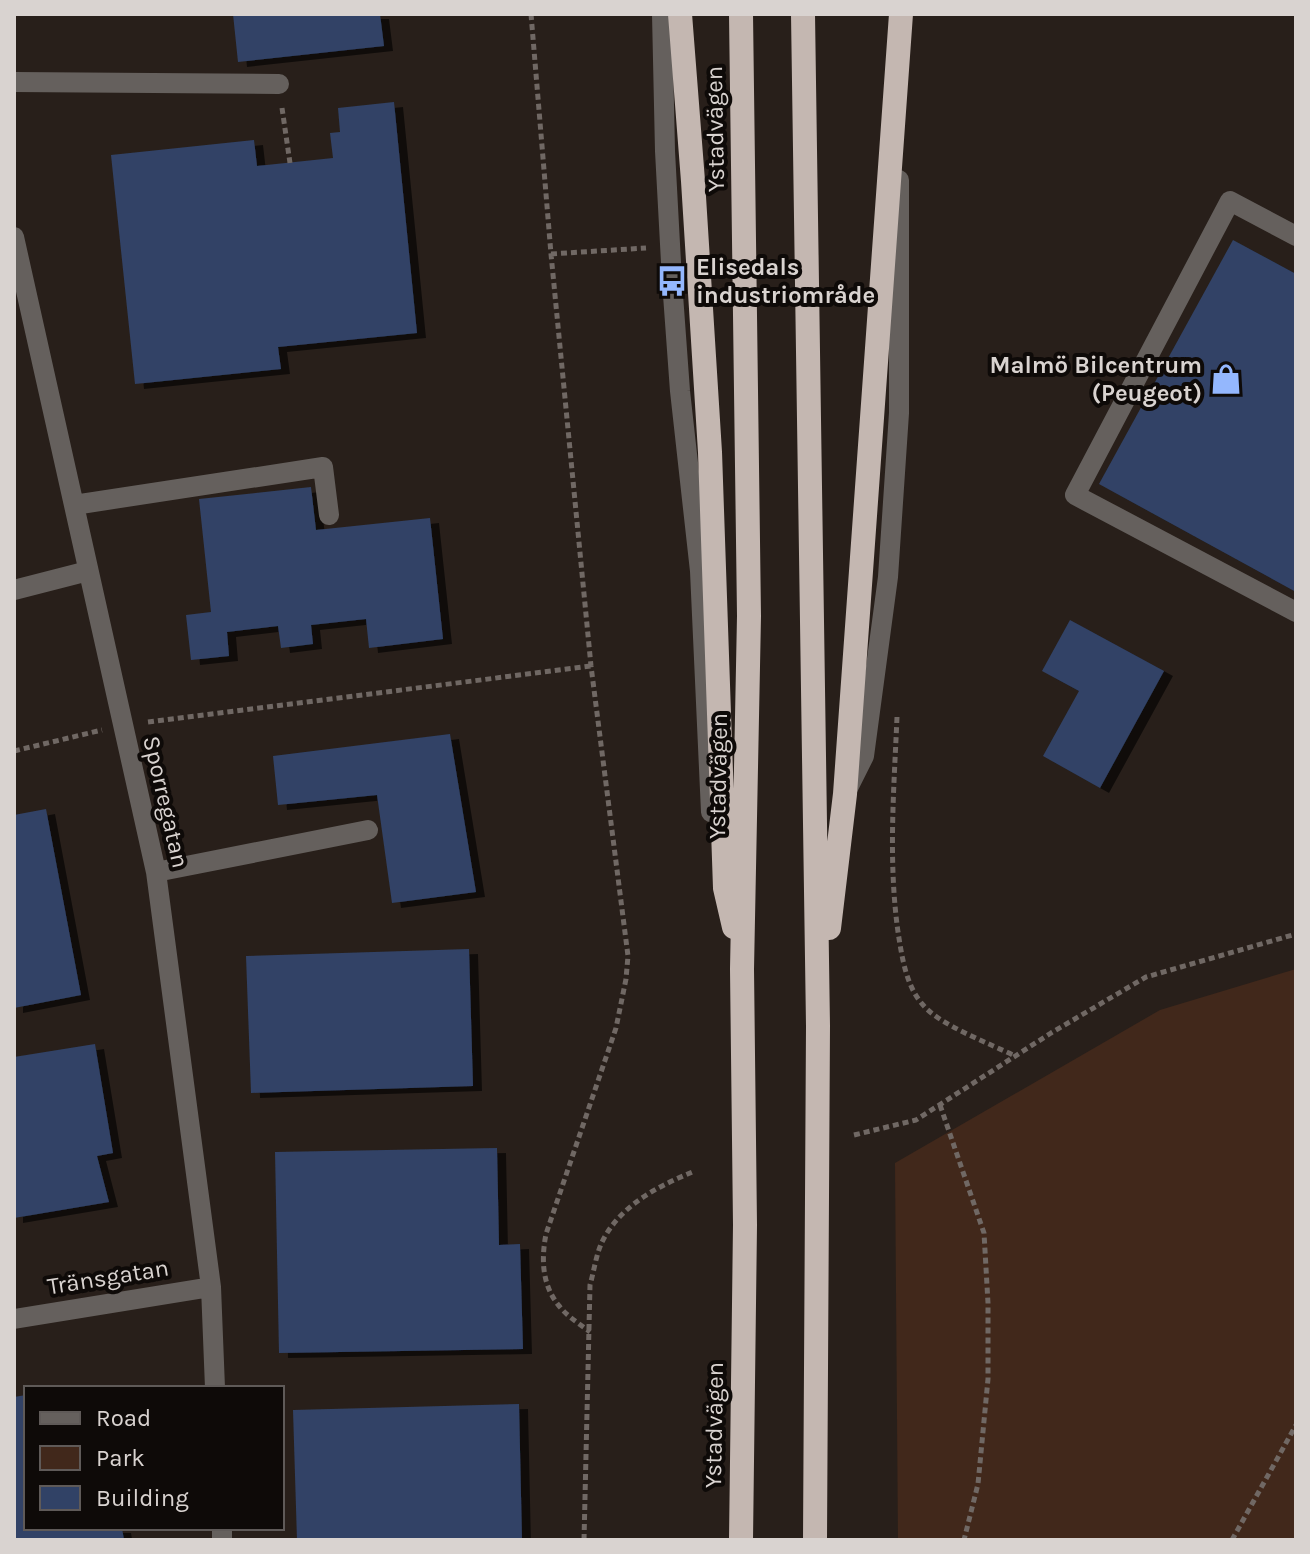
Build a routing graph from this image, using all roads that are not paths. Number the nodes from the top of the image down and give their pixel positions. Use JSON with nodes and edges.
{"nodes":[{"id":1,"x":662,"y":14,"type":"edge"},
{"id":2,"x":680,"y":14,"type":"edge"},
{"id":3,"x":741,"y":14,"type":"edge"},
{"id":4,"x":803,"y":14,"type":"edge"},
{"id":5,"x":900,"y":22,"type":"edge"},
{"id":6,"x":14,"y":82,"type":"edge"},
{"id":7,"x":279,"y":84,"type":"road end"},
{"id":8,"x":1296,"y":236,"type":"edge"},
{"id":9,"x":14,"y":237,"type":"edge"},
{"id":10,"x":74,"y":505,"type":"junction"},
{"id":11,"x":329,"y":515,"type":"dead end"},
{"id":12,"x":88,"y":571,"type":"junction"},
{"id":13,"x":14,"y":590,"type":"edge"},
{"id":14,"x":1296,"y":612,"type":"edge"},
{"id":15,"x":368,"y":830,"type":"dead end"},
{"id":16,"x":156,"y":872,"type":"junction"},
{"id":17,"x":725,"y":888,"type":"junction"},
{"id":18,"x":742,"y":969,"type":"junction"},
{"id":19,"x":818,"y":1026,"type":"junction"},
{"id":20,"x":211,"y":1287,"type":"junction"},
{"id":21,"x":14,"y":1319,"type":"edge"},
{"id":22,"x":215,"y":1386,"type":"edge"},
{"id":23,"x":741,"y":1540,"type":"edge"},
{"id":24,"x":815,"y":1540,"type":"edge"}],
"edges":[{"from":1,"to":17,"type":"street","name":"Ystadvägen"},
{"from":2,"to":17,"type":"highway"},
{"from":3,"to":18,"type":"highway","name":"Ystadvägen"},
{"from":4,"to":19,"type":"highway"},
{"from":5,"to":19,"type":"highway"},
{"from":6,"to":7,"type":"street"},
{"from":8,"to":14,"type":"street"},
{"from":9,"to":10,"type":"street","name":"Sporregatan"},
{"from":10,"to":11,"type":"street"},
{"from":10,"to":12,"type":"street","name":"Sporregatan"},
{"from":12,"to":13,"type":"street"},
{"from":12,"to":16,"type":"street","name":"Sporregatan"},
{"from":15,"to":16,"type":"street"},
{"from":16,"to":20,"type":"street","name":"Sporregatan"},
{"from":17,"to":18,"type":"highway"},
{"from":18,"to":23,"type":"highway","name":"Ystadvägen"},
{"from":19,"to":24,"type":"highway"},
{"from":20,"to":21,"type":"street","name":"Tränsgatan"},
{"from":20,"to":22,"type":"street","name":"Sporregatan"}]}
